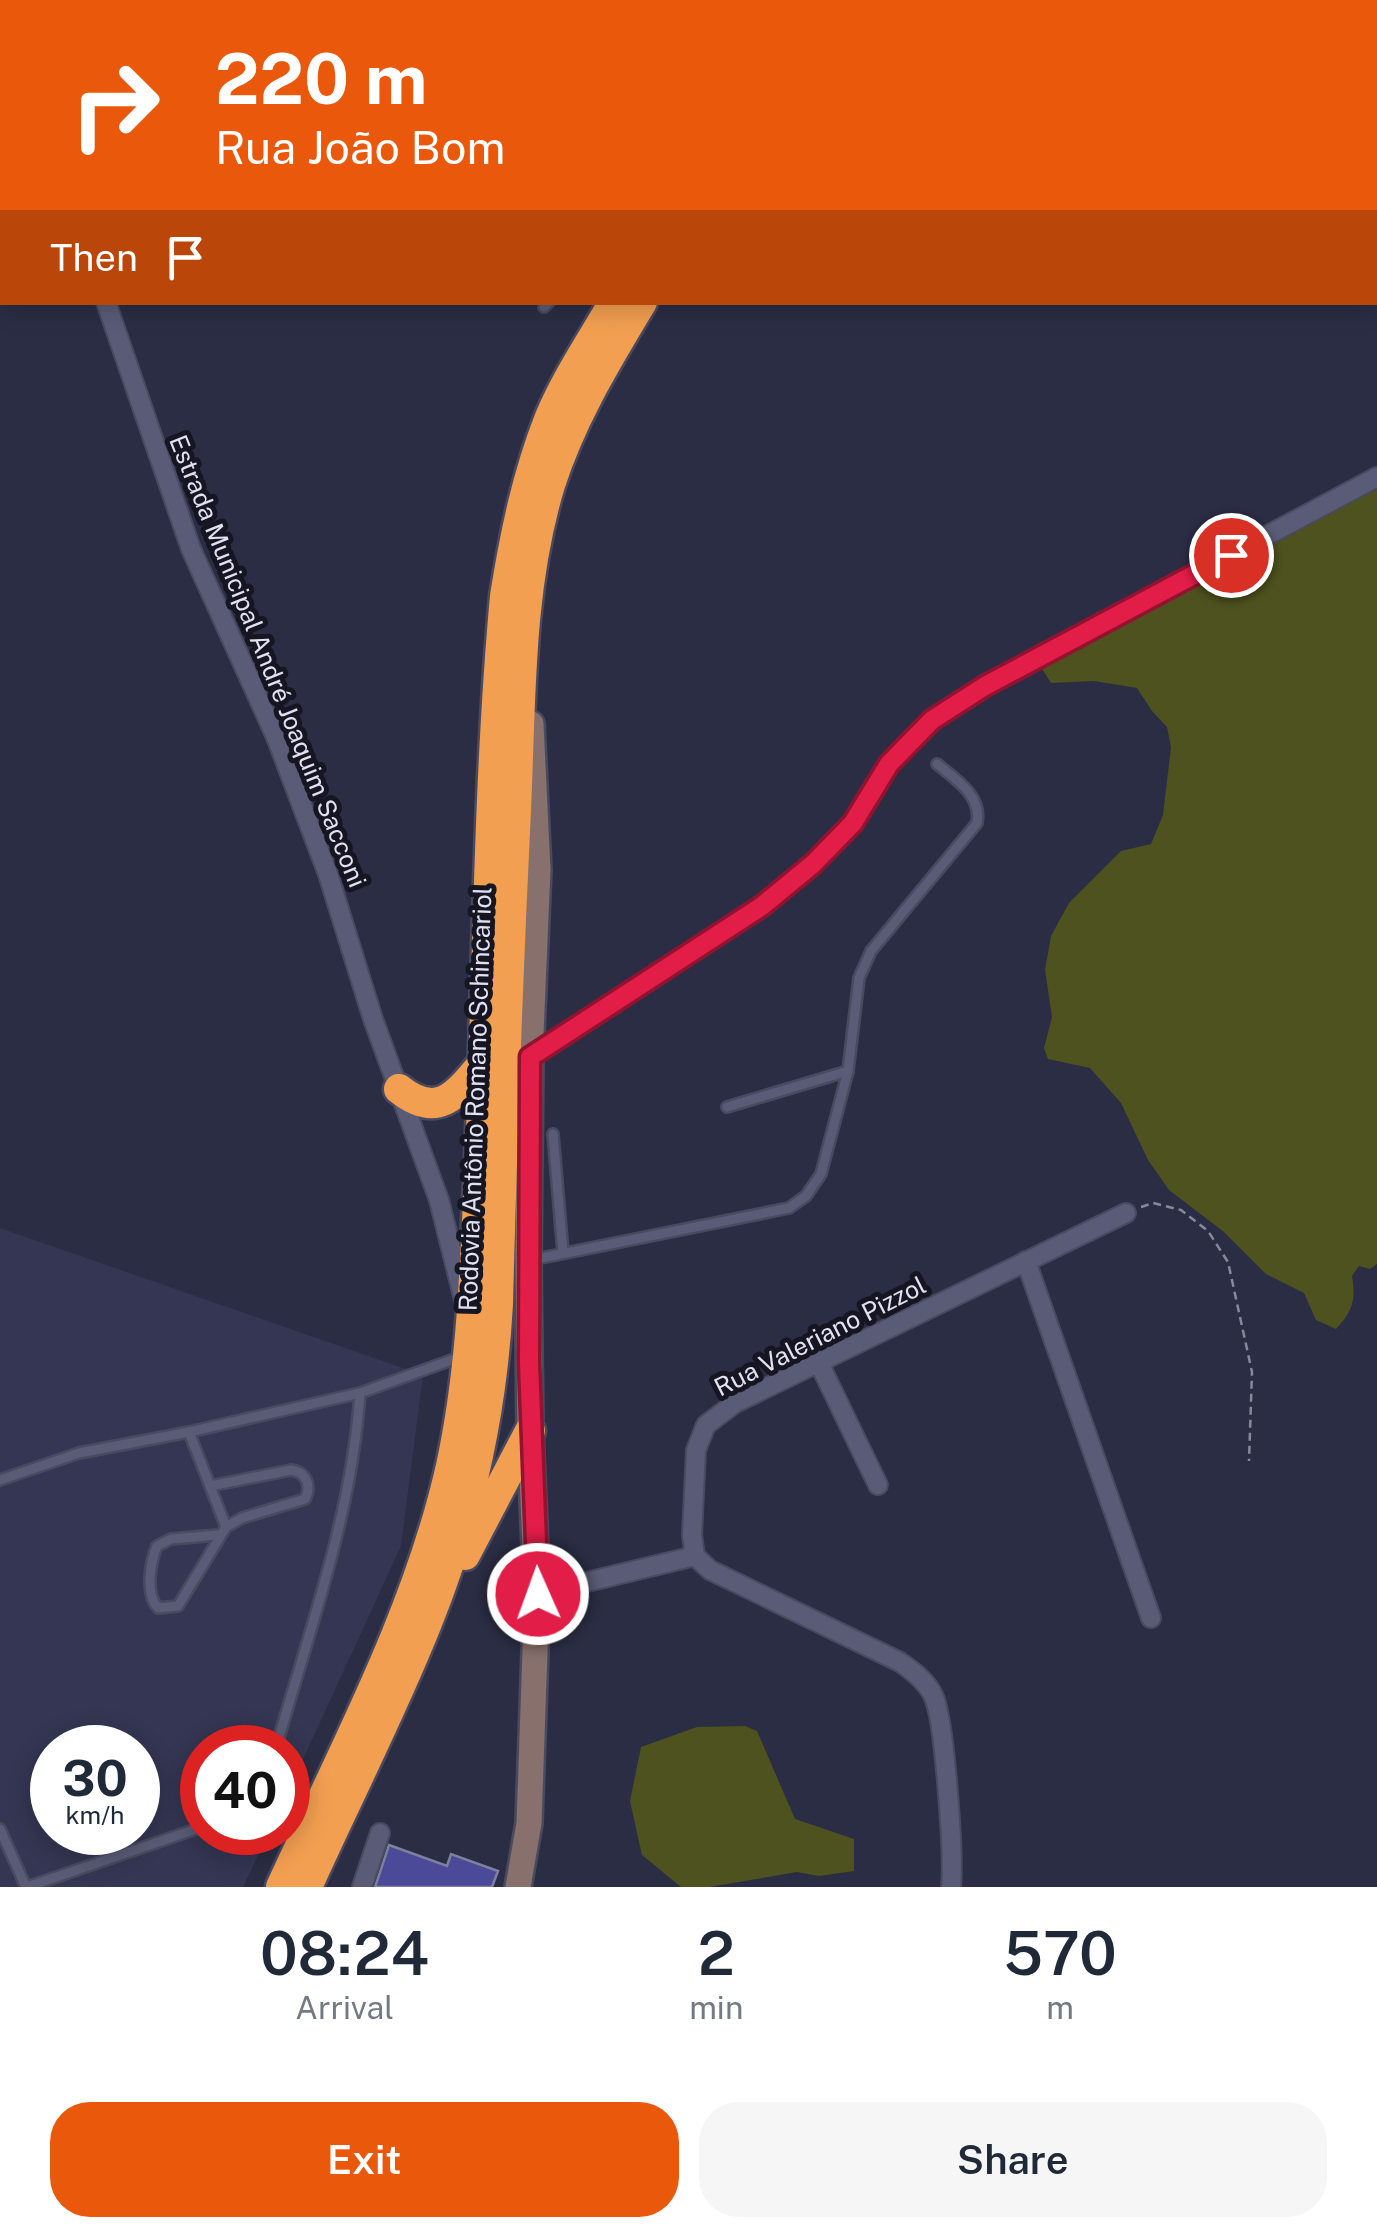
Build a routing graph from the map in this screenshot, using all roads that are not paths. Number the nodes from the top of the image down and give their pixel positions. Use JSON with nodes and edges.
{"nodes":[{"id":1,"x":107,"y":305,"type":"edge"},
{"id":2,"x":612,"y":305,"type":"edge"},
{"id":3,"x":640,"y":305,"type":"edge"},
{"id":4,"x":1377,"y":477,"type":"edge"},
{"id":5,"x":523,"y":648,"type":"junction"},
{"id":6,"x":937,"y":764,"type":"dead end"},
{"id":7,"x":530,"y":1057,"type":"junction"},
{"id":8,"x":484,"y":1062,"type":"junction"},
{"id":9,"x":848,"y":1071,"type":"junction"},
{"id":10,"x":399,"y":1089,"type":"junction"},
{"id":11,"x":726,"y":1108,"type":"dead end"},
{"id":12,"x":553,"y":1134,"type":"dead end"},
{"id":13,"x":1126,"y":1213,"type":"road end"},
{"id":14,"x":563,"y":1254,"type":"junction"},
{"id":15,"x":528,"y":1261,"type":"junction"},
{"id":16,"x":1026,"y":1261,"type":"junction"},
{"id":17,"x":468,"y":1339,"type":"junction"},
{"id":18,"x":818,"y":1361,"type":"junction"},
{"id":19,"x":360,"y":1394,"type":"junction"},
{"id":20,"x":530,"y":1430,"type":"junction"},
{"id":21,"x":189,"y":1432,"type":"junction"},
{"id":22,"x":0,"y":1480,"type":"edge"},
{"id":23,"x":878,"y":1484,"type":"dead end"},
{"id":24,"x":210,"y":1486,"type":"junction"},
{"id":25,"x":226,"y":1527,"type":"junction"},
{"id":26,"x":218,"y":1536,"type":"junction"},
{"id":27,"x":695,"y":1556,"type":"junction"},
{"id":28,"x":538,"y":1594,"type":"junction"},
{"id":29,"x":1151,"y":1618,"type":"dead end"},
{"id":30,"x":427,"y":1624,"type":"junction"},
{"id":31,"x":283,"y":1725,"type":"edge"},
{"id":32,"x":0,"y":1829,"type":"edge"},
{"id":33,"x":380,"y":1833,"type":"dead end"},
{"id":34,"x":180,"y":1835,"type":"edge"},
{"id":35,"x":27,"y":1887,"type":"edge"},
{"id":36,"x":281,"y":1887,"type":"edge"},
{"id":37,"x":307,"y":1887,"type":"edge"},
{"id":38,"x":362,"y":1887,"type":"edge"},
{"id":39,"x":518,"y":1887,"type":"edge"},
{"id":40,"x":951,"y":1887,"type":"edge"}],
"edges":[{"from":1,"to":10,"type":"street","name":"Estrada Municipal André Joaquim Sacconi"},
{"from":2,"to":8,"type":"highway","name":"Rodovia Antônio Romano Schincariol"},
{"from":3,"to":5,"type":"highway","name":"Rodovia Antônio Romano Schincariol"},
{"from":4,"to":7,"type":"street"},
{"from":5,"to":7,"type":"street"},
{"from":5,"to":30,"type":"highway","name":"Rodovia Antônio Romano Schincariol"},
{"from":6,"to":9,"type":"lane"},
{"from":7,"to":15,"type":"street"},
{"from":8,"to":10,"type":"highway"},
{"from":8,"to":17,"type":"highway","name":"Rodovia Antônio Romano Schincariol"},
{"from":9,"to":11,"type":"lane"},
{"from":9,"to":14,"type":"lane"},
{"from":10,"to":17,"type":"street","name":"Estrada Municipal André Joaquim Sacconi"},
{"from":12,"to":14,"type":"lane"},
{"from":13,"to":16,"type":"street","name":"Rua Valeriano Pizzol"},
{"from":14,"to":15,"type":"lane"},
{"from":15,"to":20,"type":"street"},
{"from":16,"to":18,"type":"street","name":"Rua Valeriano Pizzol"},
{"from":16,"to":29,"type":"street"},
{"from":17,"to":19,"type":"lane"},
{"from":17,"to":36,"type":"highway","name":"Rodovia Antônio Romano Schincariol"},
{"from":18,"to":23,"type":"street"},
{"from":18,"to":27,"type":"street","name":"Rua Valeriano Pizzol"},
{"from":19,"to":21,"type":"lane"},
{"from":19,"to":31,"type":"lane"},
{"from":20,"to":28,"type":"street"},
{"from":20,"to":30,"type":"highway"},
{"from":21,"to":22,"type":"lane"},
{"from":21,"to":24,"type":"lane"},
{"from":24,"to":25,"type":"lane"},
{"from":24,"to":25,"type":"lane"},
{"from":25,"to":26,"type":"lane"},
{"from":26,"to":26,"type":"lane"},
{"from":27,"to":28,"type":"street"},
{"from":27,"to":40,"type":"street"},
{"from":28,"to":39,"type":"street"},
{"from":30,"to":37,"type":"highway","name":"Rodovia Antônio Romano Schincariol"},
{"from":32,"to":35,"type":"lane"},
{"from":33,"to":38,"type":"street"},
{"from":34,"to":35,"type":"lane"}]}
